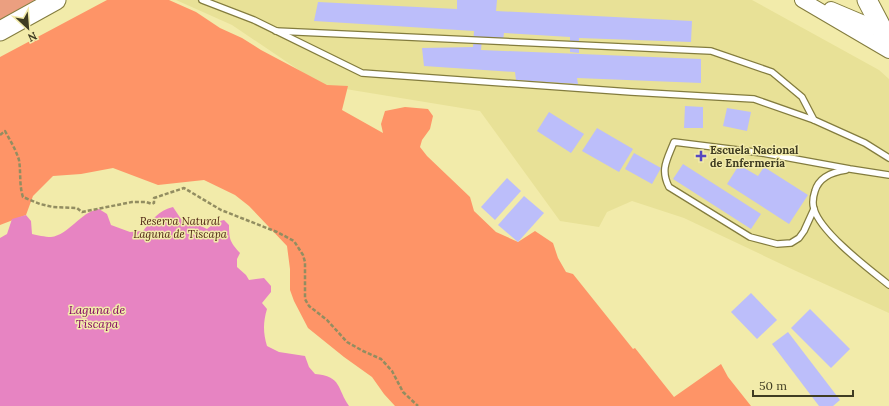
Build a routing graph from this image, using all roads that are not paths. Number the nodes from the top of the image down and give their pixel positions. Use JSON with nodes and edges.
{"nodes":[{"id":1,"x":56,"y":0,"type":"edge"},
{"id":2,"x":202,"y":0,"type":"edge"},
{"id":3,"x":802,"y":0,"type":"edge"},
{"id":4,"x":811,"y":0,"type":"edge"},
{"id":5,"x":867,"y":0,"type":"edge"},
{"id":6,"x":0,"y":31,"type":"edge"},
{"id":7,"x":276,"y":31,"type":"junction"},
{"id":8,"x":886,"y":36,"type":"edge"},
{"id":9,"x":889,"y":51,"type":"edge"},
{"id":10,"x":814,"y":120,"type":"junction"},
{"id":11,"x":889,"y":158,"type":"edge"},
{"id":12,"x":850,"y":169,"type":"junction"},
{"id":13,"x":889,"y":175,"type":"edge"},
{"id":14,"x":814,"y":209,"type":"junction"},
{"id":15,"x":889,"y":285,"type":"edge"}],
"edges":[{"from":1,"to":6,"type":"highway"},
{"from":2,"to":7,"type":"lane"},
{"from":3,"to":9,"type":"street"},
{"from":4,"to":8,"type":"street"},
{"from":5,"to":8,"type":"highway"},
{"from":7,"to":10,"type":"lane"},
{"from":7,"to":10,"type":"lane"},
{"from":10,"to":11,"type":"lane"},
{"from":12,"to":13,"type":"lane"},
{"from":12,"to":14,"type":"lane"},
{"from":12,"to":14,"type":"lane"},
{"from":14,"to":15,"type":"lane"}]}
